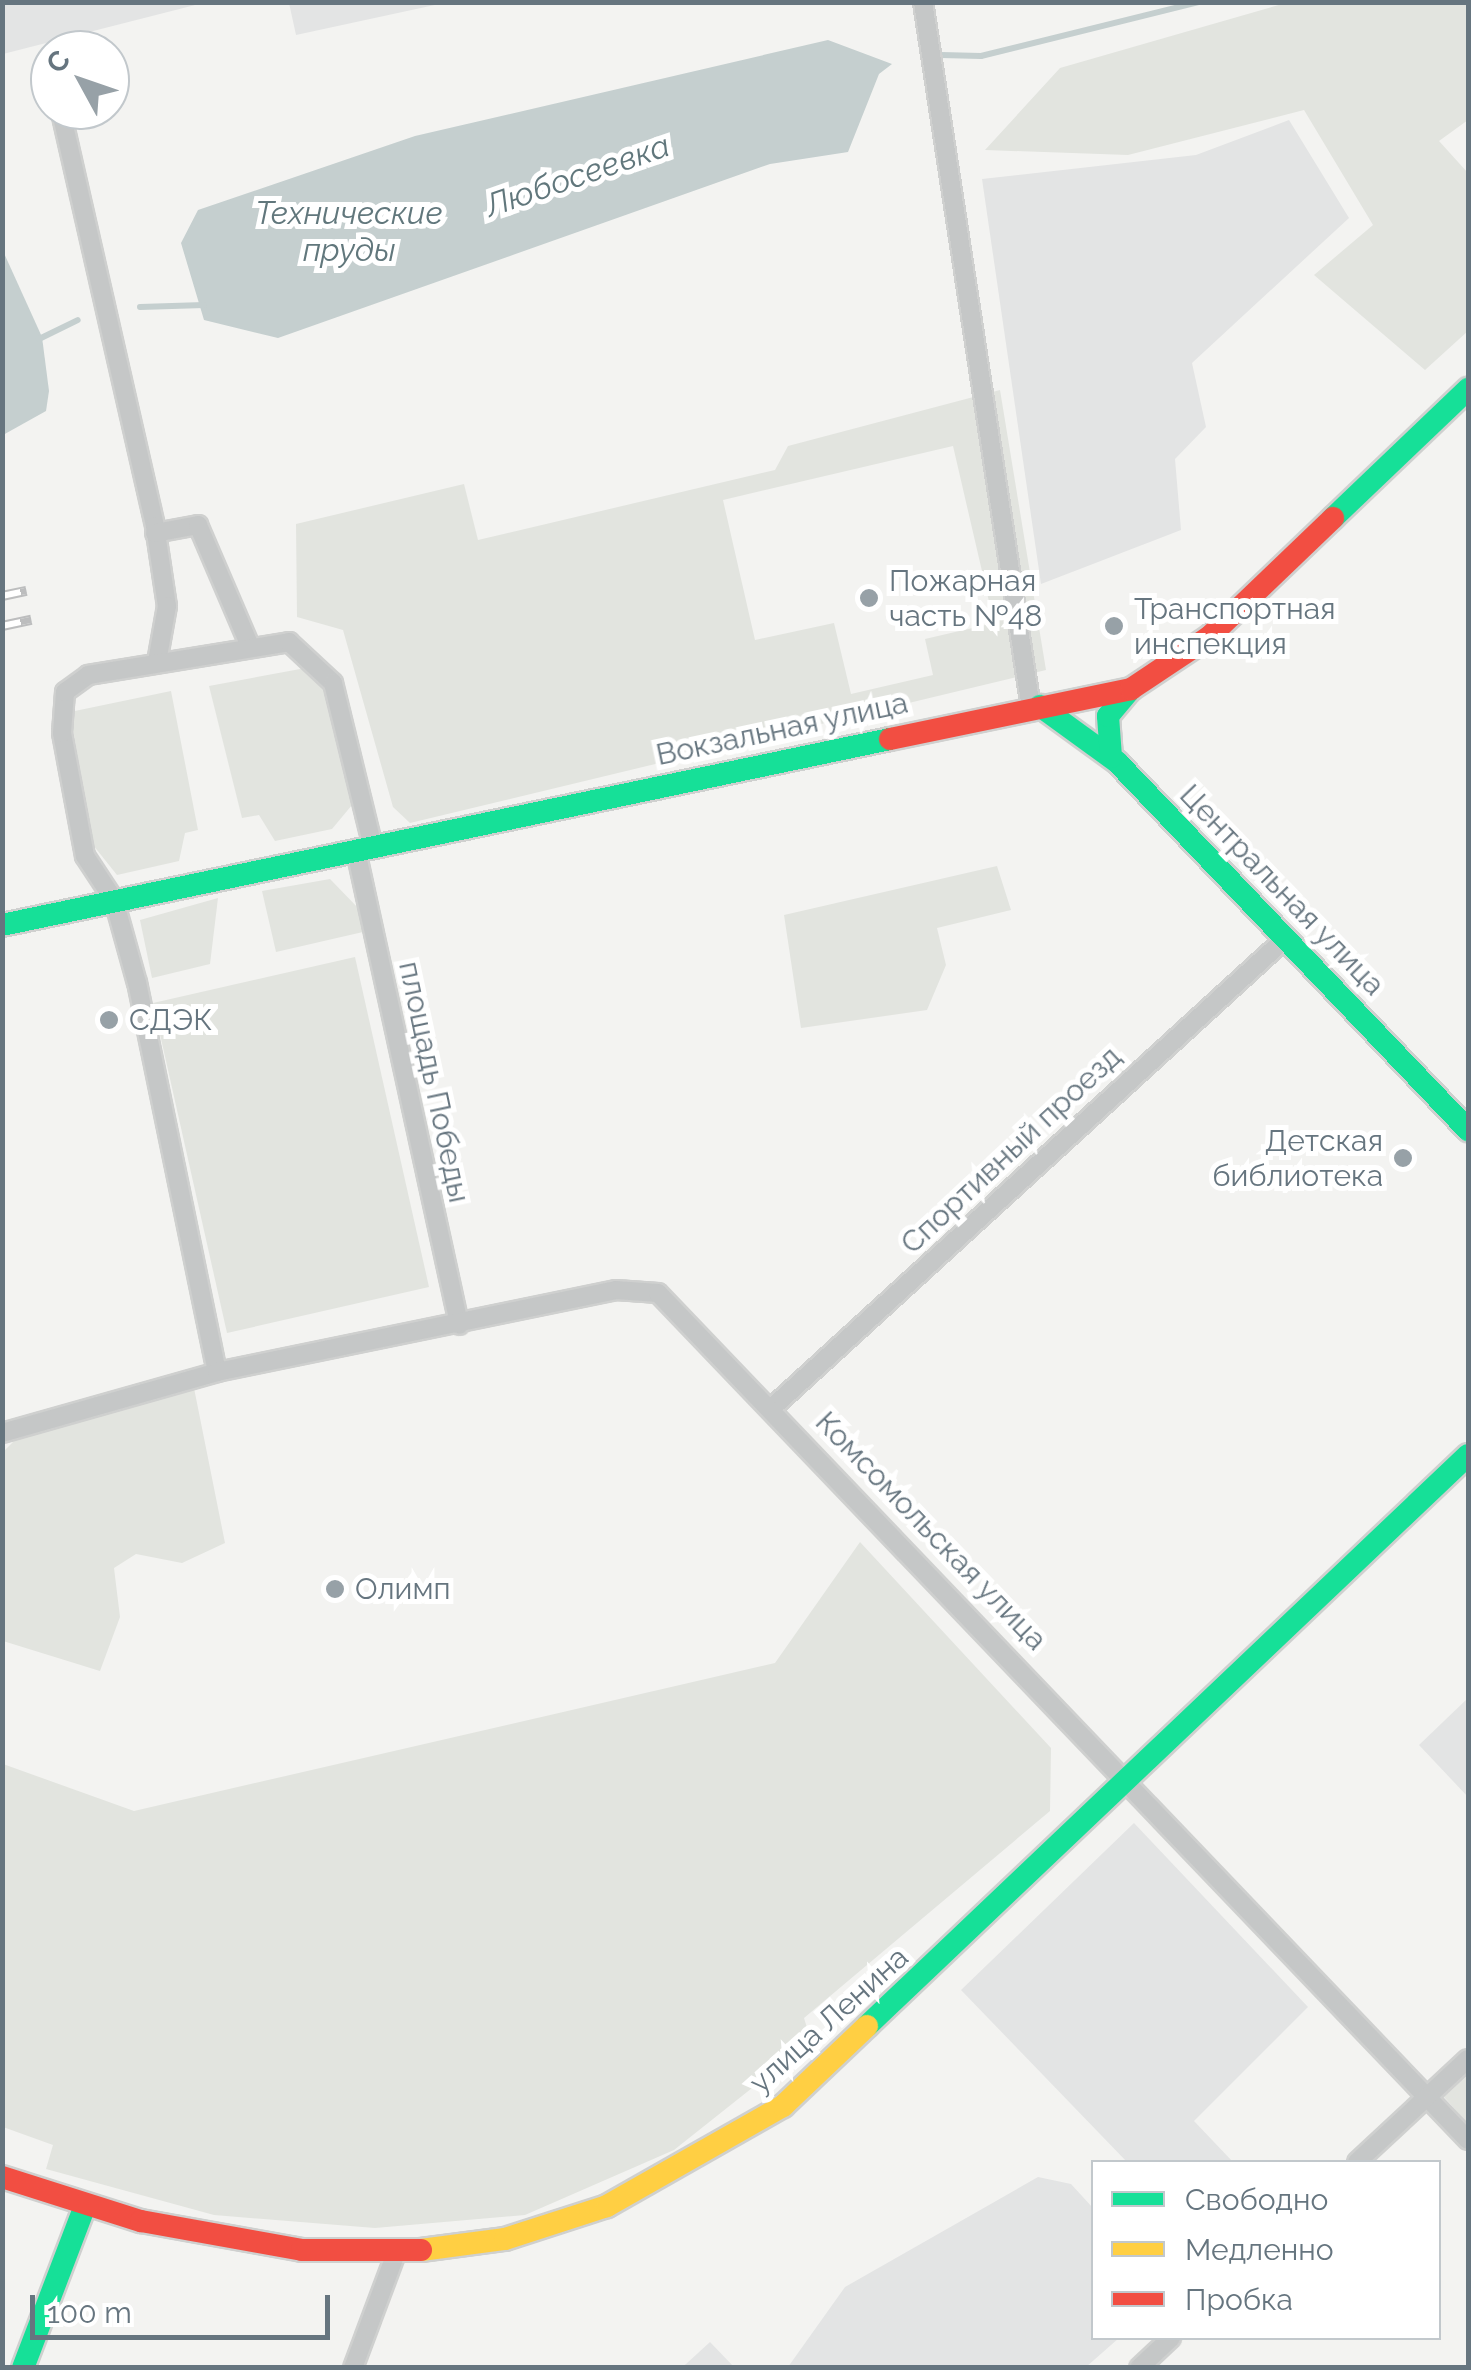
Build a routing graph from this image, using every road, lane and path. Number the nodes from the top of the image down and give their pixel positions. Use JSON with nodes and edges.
{"nodes":[{"id":1,"x":923,"y":2,"type":"edge"},
{"id":2,"x":65,"y":130,"type":"edge"},
{"id":3,"x":1468,"y":389,"type":"edge"},
{"id":4,"x":155,"y":533,"type":"junction"},
{"id":5,"x":249,"y":644,"type":"junction"},
{"id":6,"x":157,"y":662,"type":"junction"},
{"id":7,"x":1132,"y":690,"type":"junction"},
{"id":8,"x":1036,"y":707,"type":"junction"},
{"id":9,"x":1112,"y":757,"type":"junction"},
{"id":10,"x":364,"y":849,"type":"junction"},
{"id":11,"x":114,"y":900,"type":"junction"},
{"id":12,"x":2,"y":925,"type":"edge"},
{"id":13,"x":1287,"y":937,"type":"junction"},
{"id":14,"x":1468,"y":1130,"type":"edge"},
{"id":15,"x":459,"y":1324,"type":"junction"},
{"id":16,"x":217,"y":1372,"type":"junction"},
{"id":17,"x":774,"y":1406,"type":"junction"},
{"id":18,"x":2,"y":1432,"type":"edge"},
{"id":19,"x":1468,"y":1455,"type":"edge"},
{"id":20,"x":1130,"y":1780,"type":"junction"},
{"id":21,"x":1468,"y":2059,"type":"edge"},
{"id":22,"x":1429,"y":2097,"type":"junction"},
{"id":23,"x":1468,"y":2140,"type":"edge"},
{"id":24,"x":1360,"y":2160,"type":"edge"},
{"id":25,"x":2,"y":2177,"type":"edge"},
{"id":26,"x":85,"y":2206,"type":"junction"},
{"id":27,"x":396,"y":2253,"type":"junction"},
{"id":28,"x":1169,"y":2340,"type":"edge"},
{"id":29,"x":24,"y":2368,"type":"edge"},
{"id":30,"x":353,"y":2368,"type":"edge"},
{"id":31,"x":1139,"y":2368,"type":"edge"}],
"edges":[{"from":1,"to":8,"type":"street"},
{"from":2,"to":4,"type":"street"},
{"from":3,"to":7,"type":"street","name":"Вокзальная улица"},
{"from":4,"to":5,"type":"street"},
{"from":4,"to":6,"type":"street"},
{"from":5,"to":6,"type":"street","name":"площадь Победы"},
{"from":5,"to":10,"type":"street","name":"площадь Победы"},
{"from":6,"to":11,"type":"street","name":"площадь Победы"},
{"from":7,"to":8,"type":"street","name":"Вокзальная улица"},
{"from":7,"to":9,"type":"street"},
{"from":8,"to":9,"type":"street","name":"Центральная улица"},
{"from":8,"to":10,"type":"street","name":"Вокзальная улица"},
{"from":9,"to":13,"type":"street","name":"Центральная улица"},
{"from":10,"to":11,"type":"street","name":"Вокзальная улица"},
{"from":10,"to":15,"type":"street","name":"площадь Победы"},
{"from":11,"to":12,"type":"street","name":"Вокзальная улица"},
{"from":11,"to":16,"type":"street"},
{"from":13,"to":14,"type":"street","name":"Центральная улица"},
{"from":13,"to":17,"type":"street","name":"Спортивный проезд"},
{"from":15,"to":16,"type":"street","name":"Комсомольская улица"},
{"from":15,"to":17,"type":"street","name":"Комсомольская улица"},
{"from":16,"to":18,"type":"street","name":"Комсомольская улица"},
{"from":17,"to":20,"type":"street","name":"Комсомольская улица"},
{"from":19,"to":20,"type":"street","name":"улица Ленина"},
{"from":20,"to":22,"type":"street","name":"Комсомольская улица"},
{"from":20,"to":27,"type":"street","name":"улица Ленина"},
{"from":21,"to":22,"type":"street"},
{"from":22,"to":23,"type":"street","name":"Комсомольская улица"},
{"from":22,"to":24,"type":"street"},
{"from":25,"to":26,"type":"street","name":"улица Ленина"},
{"from":26,"to":27,"type":"street","name":"улица Ленина"},
{"from":26,"to":29,"type":"street"},
{"from":27,"to":30,"type":"street"},
{"from":28,"to":31,"type":"street"}]}
